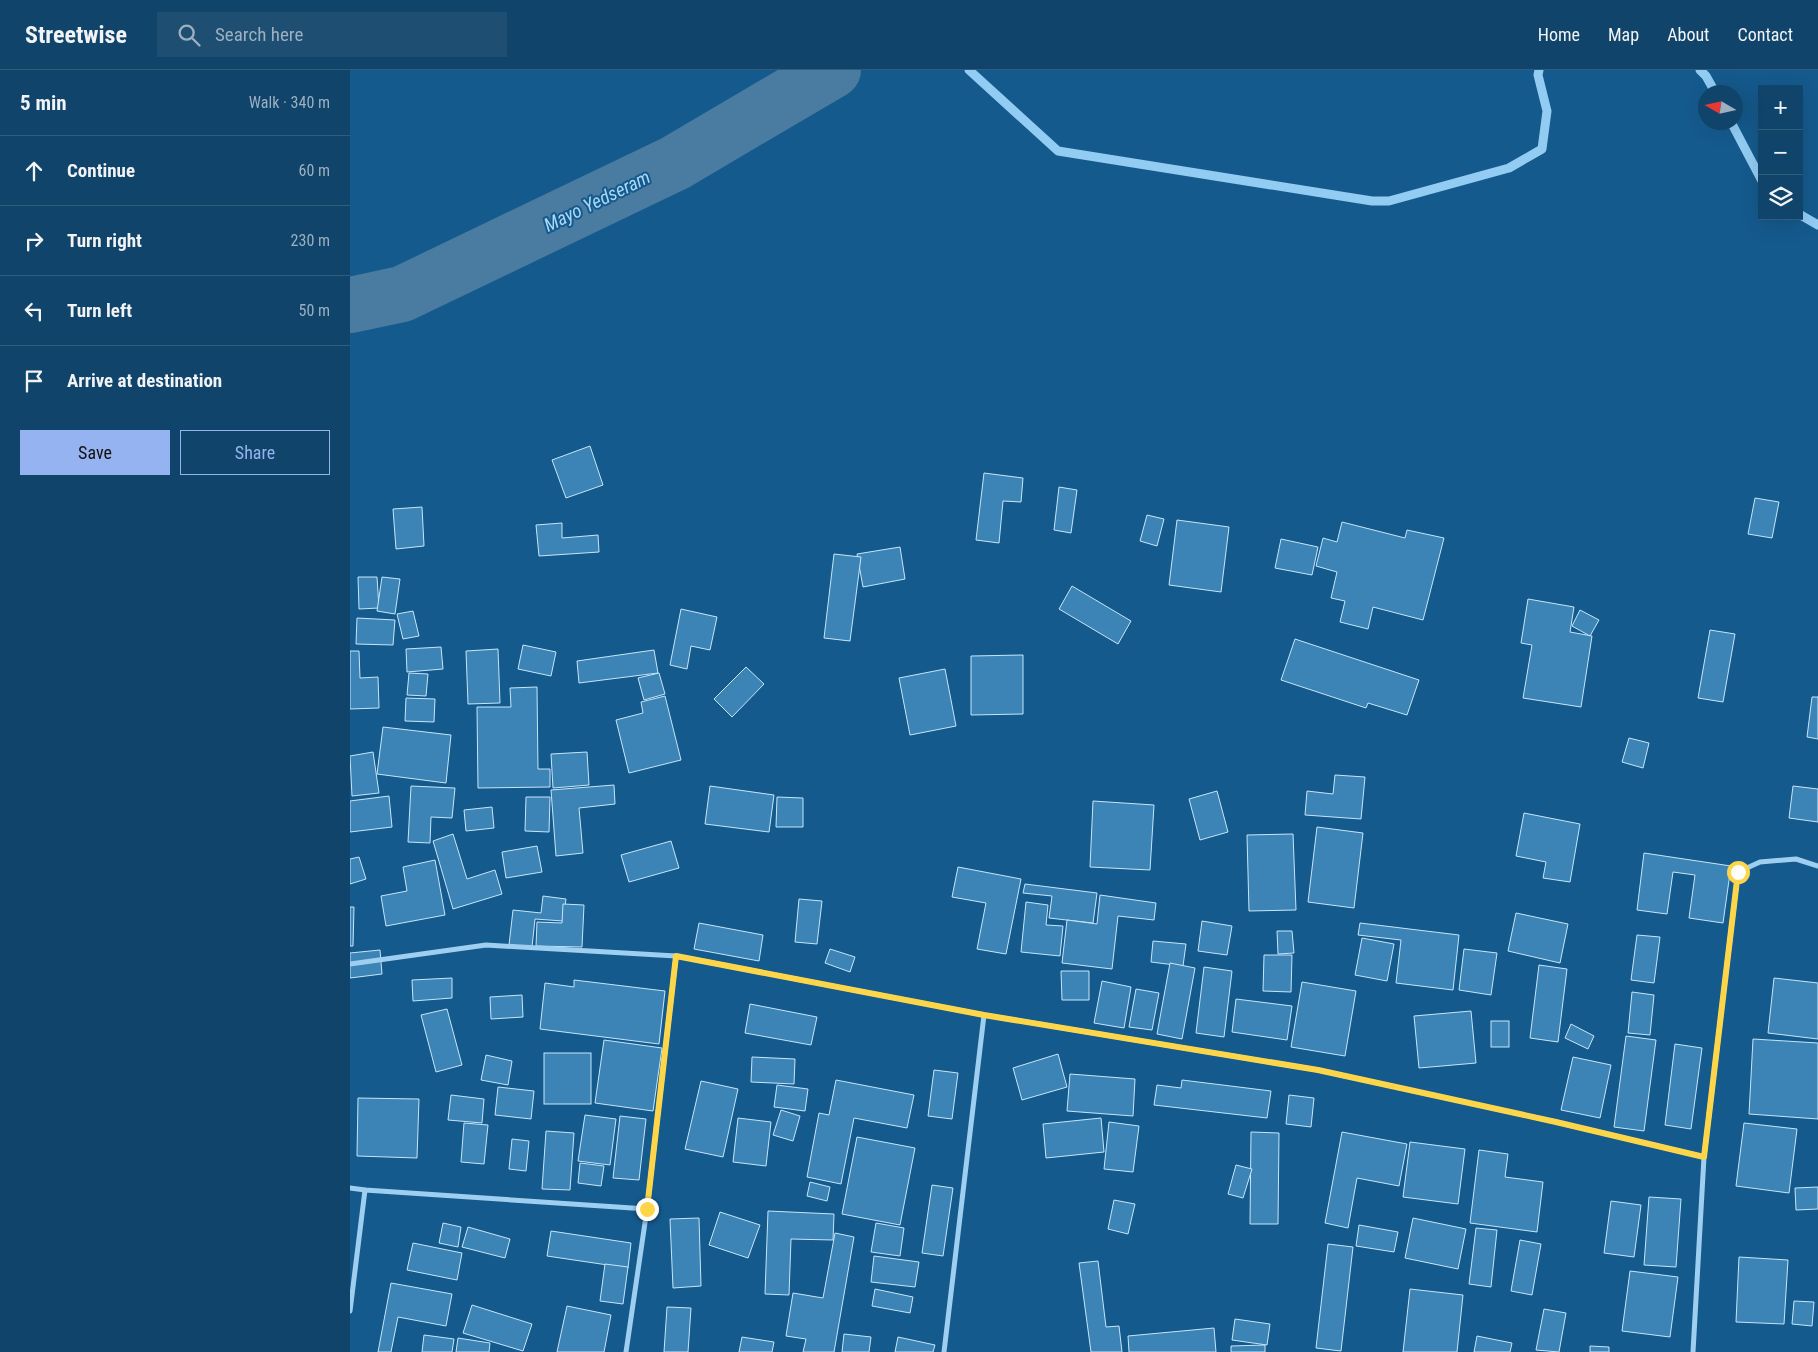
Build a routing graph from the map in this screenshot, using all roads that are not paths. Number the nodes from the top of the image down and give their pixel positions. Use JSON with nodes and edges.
{"nodes":[{"id":1,"x":1818,"y":866,"type":"edge"},
{"id":2,"x":676,"y":956,"type":"junction"},
{"id":3,"x":350,"y":964,"type":"edge"},
{"id":4,"x":984,"y":1015,"type":"junction"},
{"id":5,"x":1704,"y":1157,"type":"junction"},
{"id":6,"x":350,"y":1188,"type":"edge"},
{"id":7,"x":365,"y":1190,"type":"junction"},
{"id":8,"x":647,"y":1209,"type":"junction"},
{"id":9,"x":350,"y":1311,"type":"edge"},
{"id":10,"x":626,"y":1352,"type":"edge"},
{"id":11,"x":944,"y":1352,"type":"edge"},
{"id":12,"x":1693,"y":1352,"type":"edge"}],
"edges":[{"from":1,"to":5,"type":"street"},
{"from":2,"to":3,"type":"street"},
{"from":2,"to":4,"type":"street"},
{"from":2,"to":8,"type":"street"},
{"from":4,"to":5,"type":"street"},
{"from":4,"to":11,"type":"street"},
{"from":5,"to":12,"type":"street"},
{"from":6,"to":7,"type":"street"},
{"from":7,"to":8,"type":"street"},
{"from":7,"to":9,"type":"street"},
{"from":8,"to":10,"type":"street"}]}
